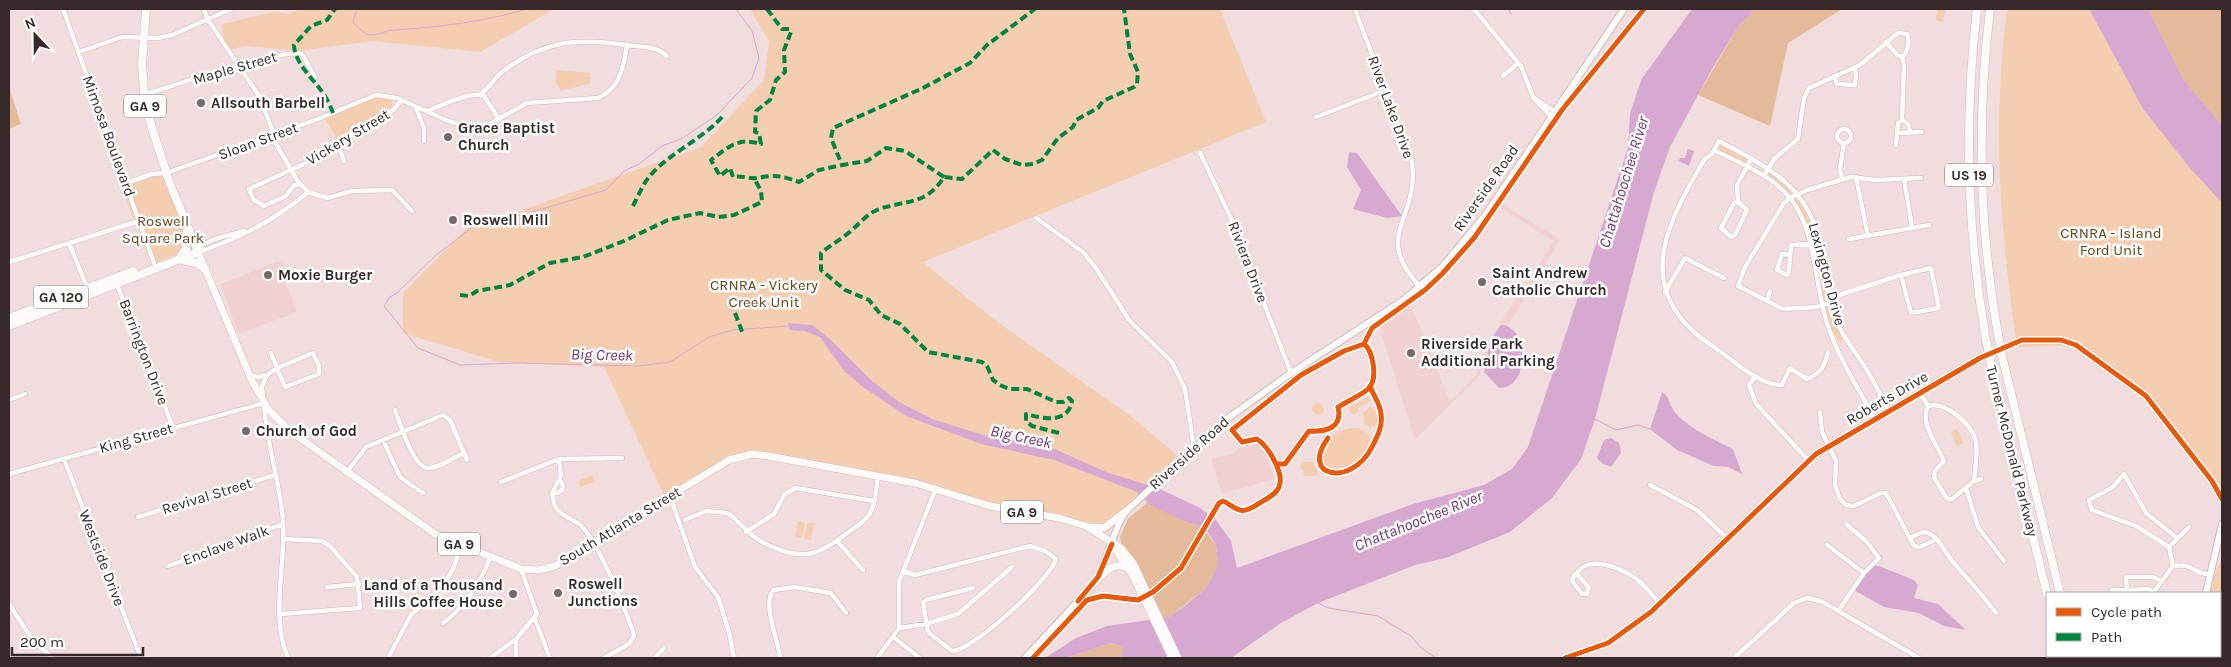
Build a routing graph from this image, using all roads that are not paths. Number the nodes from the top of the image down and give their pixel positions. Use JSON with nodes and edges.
{"nodes":[{"id":1,"x":63,"y":9,"type":"edge"},
{"id":2,"x":146,"y":9,"type":"edge"},
{"id":3,"x":204,"y":9,"type":"edge"},
{"id":4,"x":231,"y":9,"type":"edge"},
{"id":5,"x":1354,"y":9,"type":"edge"},
{"id":6,"x":1474,"y":9,"type":"edge"},
{"id":7,"x":1624,"y":9,"type":"edge"},
{"id":8,"x":1978,"y":9,"type":"edge"},
{"id":9,"x":1990,"y":9,"type":"edge"},
{"id":10,"x":208,"y":20,"type":"junction"},
{"id":11,"x":144,"y":37,"type":"junction"},
{"id":12,"x":1886,"y":42,"type":"junction"},
{"id":13,"x":627,"y":45,"type":"junction"},
{"id":14,"x":78,"y":52,"type":"junction"},
{"id":15,"x":667,"y":56,"type":"dead end"},
{"id":16,"x":1902,"y":57,"type":"junction"},
{"id":17,"x":1518,"y":62,"type":"junction"},
{"id":18,"x":239,"y":65,"type":"junction"},
{"id":19,"x":1854,"y":68,"type":"junction"},
{"id":20,"x":1503,"y":76,"type":"dead end"},
{"id":21,"x":1834,"y":76,"type":"junction"},
{"id":22,"x":314,"y":78,"type":"dead end"},
{"id":23,"x":1386,"y":90,"type":"junction"},
{"id":24,"x":480,"y":94,"type":"junction"},
{"id":25,"x":144,"y":95,"type":"junction"},
{"id":26,"x":402,"y":100,"type":"junction"},
{"id":27,"x":416,"y":108,"type":"junction"},
{"id":28,"x":426,"y":112,"type":"junction"},
{"id":29,"x":1553,"y":113,"type":"junction"},
{"id":30,"x":1316,"y":117,"type":"dead end"},
{"id":31,"x":499,"y":119,"type":"junction"},
{"id":32,"x":1902,"y":120,"type":"junction"},
{"id":33,"x":1910,"y":132,"type":"junction"},
{"id":34,"x":1922,"y":132,"type":"dead end"},
{"id":35,"x":1897,"y":133,"type":"junction"},
{"id":36,"x":273,"y":135,"type":"junction"},
{"id":37,"x":424,"y":141,"type":"dead end"},
{"id":38,"x":338,"y":143,"type":"junction"},
{"id":39,"x":1844,"y":143,"type":"dead end"},
{"id":40,"x":1896,"y":145,"type":"dead end"},
{"id":41,"x":1714,"y":150,"type":"junction"},
{"id":42,"x":1200,"y":153,"type":"dead end"},
{"id":43,"x":1751,"y":158,"type":"junction"},
{"id":44,"x":344,"y":161,"type":"dead end"},
{"id":45,"x":1746,"y":167,"type":"junction"},
{"id":46,"x":1768,"y":168,"type":"junction"},
{"id":47,"x":291,"y":170,"type":"junction"},
{"id":48,"x":166,"y":173,"type":"junction"},
{"id":49,"x":1764,"y":176,"type":"junction"},
{"id":50,"x":1856,"y":177,"type":"junction"},
{"id":51,"x":1921,"y":178,"type":"dead end"},
{"id":52,"x":1842,"y":179,"type":"junction"},
{"id":53,"x":1904,"y":179,"type":"junction"},
{"id":54,"x":126,"y":183,"type":"junction"},
{"id":55,"x":300,"y":184,"type":"junction"},
{"id":56,"x":308,"y":192,"type":"junction"},
{"id":57,"x":1798,"y":194,"type":"junction"},
{"id":58,"x":1790,"y":198,"type":"junction"},
{"id":59,"x":1738,"y":202,"type":"junction"},
{"id":60,"x":412,"y":211,"type":"dead end"},
{"id":61,"x":1036,"y":218,"type":"dead end"},
{"id":62,"x":139,"y":221,"type":"junction"},
{"id":63,"x":1929,"y":225,"type":"dead end"},
{"id":64,"x":187,"y":227,"type":"junction"},
{"id":65,"x":1912,"y":227,"type":"junction"},
{"id":66,"x":1868,"y":236,"type":"junction"},
{"id":67,"x":1850,"y":239,"type":"dead end"},
{"id":68,"x":69,"y":243,"type":"junction"},
{"id":69,"x":1810,"y":243,"type":"junction"},
{"id":70,"x":1820,"y":243,"type":"junction"},
{"id":71,"x":197,"y":250,"type":"junction"},
{"id":72,"x":182,"y":254,"type":"junction"},
{"id":73,"x":1790,"y":255,"type":"junction"},
{"id":74,"x":9,"y":262,"type":"edge"},
{"id":75,"x":172,"y":262,"type":"junction"},
{"id":76,"x":154,"y":263,"type":"junction"},
{"id":77,"x":205,"y":269,"type":"junction"},
{"id":78,"x":1901,"y":274,"type":"junction"},
{"id":79,"x":1724,"y":278,"type":"dead end"},
{"id":80,"x":116,"y":280,"type":"junction"},
{"id":81,"x":86,"y":288,"type":"junction"},
{"id":82,"x":1420,"y":288,"type":"junction"},
{"id":83,"x":1770,"y":291,"type":"dead end"},
{"id":84,"x":1665,"y":292,"type":"junction"},
{"id":85,"x":1830,"y":300,"type":"junction"},
{"id":86,"x":1767,"y":301,"type":"junction"},
{"id":87,"x":1822,"y":306,"type":"junction"},
{"id":88,"x":9,"y":318,"type":"edge"},
{"id":89,"x":9,"y":326,"type":"edge"},
{"id":90,"x":1828,"y":352,"type":"dead end"},
{"id":91,"x":271,"y":353,"type":"dead end"},
{"id":92,"x":277,"y":368,"type":"junction"},
{"id":93,"x":1292,"y":372,"type":"junction"},
{"id":94,"x":249,"y":375,"type":"junction"},
{"id":95,"x":267,"y":375,"type":"junction"},
{"id":96,"x":1756,"y":376,"type":"junction"},
{"id":97,"x":1920,"y":393,"type":"junction"},
{"id":98,"x":25,"y":394,"type":"dead end"},
{"id":99,"x":9,"y":400,"type":"edge"},
{"id":100,"x":264,"y":402,"type":"junction"},
{"id":101,"x":1928,"y":406,"type":"junction"},
{"id":102,"x":395,"y":410,"type":"dead end"},
{"id":103,"x":1889,"y":411,"type":"junction"},
{"id":104,"x":1820,"y":412,"type":"dead end"},
{"id":105,"x":1875,"y":419,"type":"junction"},
{"id":106,"x":173,"y":427,"type":"junction"},
{"id":107,"x":404,"y":431,"type":"junction"},
{"id":108,"x":383,"y":440,"type":"junction"},
{"id":109,"x":1829,"y":446,"type":"junction"},
{"id":110,"x":1194,"y":448,"type":"junction"},
{"id":111,"x":464,"y":453,"type":"junction"},
{"id":112,"x":64,"y":458,"type":"junction"},
{"id":113,"x":622,"y":458,"type":"dead end"},
{"id":114,"x":559,"y":459,"type":"junction"},
{"id":115,"x":467,"y":460,"type":"dead end"},
{"id":116,"x":1809,"y":461,"type":"junction"},
{"id":117,"x":346,"y":472,"type":"junction"},
{"id":118,"x":9,"y":474,"type":"edge"},
{"id":119,"x":276,"y":475,"type":"junction"},
{"id":120,"x":878,"y":476,"type":"junction"},
{"id":121,"x":1981,"y":479,"type":"dead end"},
{"id":122,"x":561,"y":481,"type":"junction"},
{"id":123,"x":1974,"y":481,"type":"junction"},
{"id":124,"x":501,"y":482,"type":"dead end"},
{"id":125,"x":1650,"y":484,"type":"dead end"},
{"id":126,"x":936,"y":488,"type":"junction"},
{"id":127,"x":1966,"y":488,"type":"junction"},
{"id":128,"x":423,"y":493,"type":"dead end"},
{"id":129,"x":554,"y":493,"type":"junction"},
{"id":130,"x":670,"y":496,"type":"junction"},
{"id":131,"x":2222,"y":499,"type":"edge"},
{"id":132,"x":874,"y":501,"type":"junction"},
{"id":133,"x":1126,"y":511,"type":"junction"},
{"id":134,"x":138,"y":517,"type":"dead end"},
{"id":135,"x":686,"y":520,"type":"dead end"},
{"id":136,"x":283,"y":524,"type":"junction"},
{"id":137,"x":1846,"y":524,"type":"dead end"},
{"id":138,"x":2222,"y":524,"type":"edge"},
{"id":139,"x":1086,"y":526,"type":"junction"},
{"id":140,"x":2189,"y":527,"type":"dead end"},
{"id":141,"x":746,"y":532,"type":"junction"},
{"id":142,"x":1910,"y":538,"type":"junction"},
{"id":143,"x":2177,"y":538,"type":"junction"},
{"id":144,"x":284,"y":539,"type":"junction"},
{"id":145,"x":1729,"y":539,"type":"junction"},
{"id":146,"x":1935,"y":540,"type":"junction"},
{"id":147,"x":837,"y":541,"type":"junction"},
{"id":148,"x":594,"y":542,"type":"junction"},
{"id":149,"x":1112,"y":544,"type":"junction"},
{"id":150,"x":461,"y":545,"type":"junction"},
{"id":151,"x":1827,"y":545,"type":"dead end"},
{"id":152,"x":2169,"y":547,"type":"junction"},
{"id":153,"x":490,"y":558,"type":"junction"},
{"id":154,"x":2004,"y":561,"type":"dead end"},
{"id":155,"x":168,"y":566,"type":"dead end"},
{"id":156,"x":2173,"y":566,"type":"junction"},
{"id":157,"x":1012,"y":567,"type":"dead end"},
{"id":158,"x":521,"y":569,"type":"junction"},
{"id":159,"x":1129,"y":569,"type":"junction"},
{"id":160,"x":863,"y":570,"type":"dead end"},
{"id":161,"x":903,"y":572,"type":"junction"},
{"id":162,"x":1864,"y":573,"type":"junction"},
{"id":163,"x":1576,"y":574,"type":"junction"},
{"id":164,"x":2210,"y":574,"type":"junction"},
{"id":165,"x":2162,"y":581,"type":"junction"},
{"id":166,"x":1140,"y":582,"type":"junction"},
{"id":167,"x":359,"y":584,"type":"junction"},
{"id":168,"x":327,"y":587,"type":"dead end"},
{"id":169,"x":973,"y":588,"type":"dead end"},
{"id":170,"x":1089,"y":588,"type":"junction"},
{"id":171,"x":2127,"y":590,"type":"junction"},
{"id":172,"x":2047,"y":592,"type":"edge"},
{"id":173,"x":2060,"y":592,"type":"edge"},
{"id":174,"x":2113,"y":592,"type":"edge"},
{"id":175,"x":2152,"y":592,"type":"edge"},
{"id":176,"x":2154,"y":592,"type":"edge"},
{"id":177,"x":2206,"y":592,"type":"edge"},
{"id":178,"x":9,"y":604,"type":"edge"},
{"id":179,"x":1660,"y":604,"type":"junction"},
{"id":180,"x":1838,"y":611,"type":"junction"},
{"id":181,"x":11,"y":613,"type":"edge"},
{"id":182,"x":846,"y":613,"type":"dead end"},
{"id":183,"x":1996,"y":613,"type":"dead end"},
{"id":184,"x":280,"y":614,"type":"junction"},
{"id":185,"x":534,"y":620,"type":"junction"},
{"id":186,"x":443,"y":623,"type":"dead end"},
{"id":187,"x":926,"y":624,"type":"junction"},
{"id":188,"x":899,"y":628,"type":"junction"},
{"id":189,"x":892,"y":637,"type":"junction"},
{"id":190,"x":516,"y":639,"type":"junction"},
{"id":191,"x":664,"y":648,"type":"dead end"},
{"id":192,"x":54,"y":658,"type":"edge"},
{"id":193,"x":140,"y":658,"type":"edge"},
{"id":194,"x":288,"y":658,"type":"edge"},
{"id":195,"x":390,"y":658,"type":"edge"},
{"id":196,"x":490,"y":658,"type":"edge"},
{"id":197,"x":516,"y":658,"type":"edge"},
{"id":198,"x":550,"y":658,"type":"edge"},
{"id":199,"x":604,"y":658,"type":"edge"},
{"id":200,"x":655,"y":658,"type":"edge"},
{"id":201,"x":734,"y":658,"type":"edge"},
{"id":202,"x":780,"y":658,"type":"edge"},
{"id":203,"x":877,"y":658,"type":"edge"},
{"id":204,"x":920,"y":658,"type":"edge"},
{"id":205,"x":1025,"y":658,"type":"edge"},
{"id":206,"x":1172,"y":658,"type":"edge"},
{"id":207,"x":1178,"y":658,"type":"edge"},
{"id":208,"x":1565,"y":658,"type":"edge"},
{"id":209,"x":1734,"y":658,"type":"edge"},
{"id":210,"x":1919,"y":658,"type":"edge"}],
"edges":[{"from":1,"to":14,"type":"street","name":"Mimosa Boulevard"},
{"from":2,"to":11,"type":"highway","number":"GA 9"},
{"from":3,"to":10,"type":"street"},
{"from":4,"to":10,"type":"street"},
{"from":5,"to":23,"type":"street","name":"River Lake Drive"},
{"from":6,"to":17,"type":"street"},
{"from":7,"to":29,"type":"street","name":"Riverside Road"},
{"from":8,"to":172,"type":"highway","name":"Turner McDonald Parkway","number":"US 19","bridge":true},
{"from":9,"to":173,"type":"highway","name":"Turner McDonald Parkway","number":"US 19","bridge":true},
{"from":10,"to":11,"type":"street"},
{"from":10,"to":18,"type":"street"},
{"from":11,"to":14,"type":"street"},
{"from":11,"to":25,"type":"highway","number":"GA 9"},
{"from":12,"to":16,"type":"street"},
{"from":12,"to":16,"type":"street"},
{"from":12,"to":19,"type":"street"},
{"from":13,"to":15,"type":"street"},
{"from":13,"to":24,"type":"street"},
{"from":13,"to":31,"type":"street","name":"Sloan Street"},
{"from":14,"to":54,"type":"street","name":"Mimosa Boulevard"},
{"from":16,"to":32,"type":"street"},
{"from":17,"to":20,"type":"street"},
{"from":17,"to":29,"type":"street"},
{"from":18,"to":22,"type":"street","name":"Maple Street"},
{"from":18,"to":25,"type":"street","name":"Maple Street"},
{"from":18,"to":36,"type":"street"},
{"from":19,"to":21,"type":"street"},
{"from":19,"to":21,"type":"street"},
{"from":21,"to":46,"type":"street"},
{"from":23,"to":30,"type":"street"},
{"from":23,"to":82,"type":"street","name":"River Lake Drive"},
{"from":24,"to":28,"type":"street"},
{"from":24,"to":31,"type":"street"},
{"from":25,"to":48,"type":"highway","number":"GA 9"},
{"from":26,"to":27,"type":"street","name":"Sloan Street"},
{"from":26,"to":36,"type":"street","name":"Sloan Street"},
{"from":26,"to":38,"type":"street","name":"Vickery Street"},
{"from":27,"to":28,"type":"street","name":"Sloan Street"},
{"from":27,"to":37,"type":"street"},
{"from":28,"to":31,"type":"street","name":"Sloan Street"},
{"from":29,"to":82,"type":"street","name":"Riverside Road"},
{"from":32,"to":33,"type":"street"},
{"from":32,"to":35,"type":"street"},
{"from":33,"to":34,"type":"street"},
{"from":33,"to":35,"type":"street"},
{"from":35,"to":40,"type":"street"},
{"from":36,"to":47,"type":"street"},
{"from":36,"to":48,"type":"street","name":"Sloan Street"},
{"from":38,"to":44,"type":"street"},
{"from":38,"to":47,"type":"street","name":"Vickery Street"},
{"from":39,"to":52,"type":"street"},
{"from":41,"to":43,"type":"street","name":"Lexington Drive"},
{"from":41,"to":45,"type":"street","name":"Lexington Drive"},
{"from":41,"to":84,"type":"street"},
{"from":42,"to":93,"type":"street","name":"Riviera Drive"},
{"from":43,"to":45,"type":"street"},
{"from":43,"to":46,"type":"street","name":"Lexington Drive"},
{"from":45,"to":49,"type":"street","name":"Lexington Drive"},
{"from":45,"to":59,"type":"street"},
{"from":46,"to":49,"type":"street"},
{"from":46,"to":57,"type":"street","name":"Lexington Drive"},
{"from":47,"to":55,"type":"street"},
{"from":47,"to":55,"type":"street","name":"Vickery Street"},
{"from":48,"to":54,"type":"street","name":"Sloan Street"},
{"from":48,"to":64,"type":"highway","number":"GA 9"},
{"from":49,"to":58,"type":"street","name":"Lexington Drive"},
{"from":50,"to":52,"type":"street"},
{"from":50,"to":53,"type":"street"},
{"from":50,"to":66,"type":"street"},
{"from":51,"to":53,"type":"street"},
{"from":52,"to":57,"type":"street"},
{"from":53,"to":65,"type":"street"},
{"from":54,"to":62,"type":"street","name":"Mimosa Boulevard"},
{"from":55,"to":56,"type":"street"},
{"from":56,"to":60,"type":"street"},
{"from":56,"to":71,"type":"street"},
{"from":57,"to":58,"type":"street"},
{"from":57,"to":70,"type":"street","name":"Lexington Drive"},
{"from":58,"to":69,"type":"street","name":"Lexington Drive"},
{"from":58,"to":86,"type":"street"},
{"from":59,"to":59,"type":"street"},
{"from":61,"to":110,"type":"street"},
{"from":62,"to":68,"type":"street"},
{"from":62,"to":76,"type":"street","name":"Mimosa Boulevard"},
{"from":63,"to":65,"type":"street"},
{"from":64,"to":71,"type":"highway","number":"GA 9"},
{"from":64,"to":72,"type":"highway"},
{"from":65,"to":66,"type":"street"},
{"from":66,"to":67,"type":"street"},
{"from":68,"to":74,"type":"street"},
{"from":68,"to":81,"type":"street"},
{"from":69,"to":70,"type":"street"},
{"from":69,"to":73,"type":"street"},
{"from":69,"to":87,"type":"street","name":"Lexington Drive"},
{"from":70,"to":85,"type":"street","name":"Lexington Drive"},
{"from":71,"to":72,"type":"highway"},
{"from":71,"to":75,"type":"highway","number":"GA 120"},
{"from":71,"to":77,"type":"main road","name":"South Atlanta Street","number":"GA 9"},
{"from":72,"to":76,"type":"highway","number":"GA 120"},
{"from":73,"to":73,"type":"street"},
{"from":75,"to":77,"type":"highway"},
{"from":75,"to":80,"type":"highway","number":"GA 120"},
{"from":76,"to":80,"type":"highway","number":"GA 120"},
{"from":77,"to":94,"type":"main road","name":"South Atlanta Street","number":"GA 9"},
{"from":78,"to":78,"type":"street"},
{"from":78,"to":85,"type":"street"},
{"from":79,"to":84,"type":"street"},
{"from":80,"to":81,"type":"highway","number":"GA 120"},
{"from":80,"to":89,"type":"highway","number":"GA 120"},
{"from":80,"to":106,"type":"street","name":"Barrington Drive"},
{"from":81,"to":88,"type":"highway","number":"GA 120"},
{"from":82,"to":93,"type":"street","name":"Riverside Road"},
{"from":83,"to":86,"type":"street"},
{"from":84,"to":96,"type":"street"},
{"from":85,"to":87,"type":"street"},
{"from":85,"to":103,"type":"street","name":"Lexington Drive"},
{"from":86,"to":87,"type":"street"},
{"from":87,"to":105,"type":"street","name":"Lexington Drive"},
{"from":90,"to":96,"type":"street"},
{"from":91,"to":92,"type":"street"},
{"from":92,"to":92,"type":"street"},
{"from":92,"to":95,"type":"street"},
{"from":93,"to":110,"type":"street","name":"Riverside Road"},
{"from":94,"to":95,"type":"street"},
{"from":94,"to":100,"type":"main road","name":"South Atlanta Street","number":"GA 9"},
{"from":95,"to":100,"type":"street"},
{"from":96,"to":116,"type":"street"},
{"from":97,"to":101,"type":"street"},
{"from":97,"to":103,"type":"street","name":"Roberts Drive"},
{"from":97,"to":131,"type":"street","name":"Roberts Drive"},
{"from":98,"to":99,"type":"street"},
{"from":100,"to":106,"type":"street","name":"King Street"},
{"from":100,"to":117,"type":"main road","name":"South Atlanta Street","number":"GA 9"},
{"from":100,"to":119,"type":"street"},
{"from":101,"to":123,"type":"street"},
{"from":101,"to":127,"type":"street"},
{"from":102,"to":107,"type":"street"},
{"from":103,"to":105,"type":"street","name":"Roberts Drive"},
{"from":104,"to":109,"type":"street"},
{"from":105,"to":109,"type":"street","name":"Roberts Drive"},
{"from":106,"to":112,"type":"street","name":"King Street"},
{"from":107,"to":108,"type":"street"},
{"from":107,"to":111,"type":"street"},
{"from":107,"to":111,"type":"street"},
{"from":108,"to":117,"type":"street"},
{"from":108,"to":128,"type":"street"},
{"from":109,"to":116,"type":"street","name":"Roberts Drive"},
{"from":109,"to":142,"type":"street"},
{"from":110,"to":133,"type":"street","name":"Riverside Road"},
{"from":111,"to":115,"type":"street"},
{"from":112,"to":118,"type":"street","name":"King Street"},
{"from":112,"to":193,"type":"street","name":"Westside Drive"},
{"from":113,"to":114,"type":"street"},
{"from":114,"to":122,"type":"street"},
{"from":114,"to":124,"type":"street"},
{"from":116,"to":145,"type":"street","name":"Roberts Drive"},
{"from":117,"to":150,"type":"main road","name":"South Atlanta Street","number":"GA 9"},
{"from":119,"to":134,"type":"street","name":"Revival Street"},
{"from":119,"to":136,"type":"street"},
{"from":120,"to":126,"type":"main road","name":"South Atlanta Street","number":"GA 9"},
{"from":120,"to":130,"type":"main road","name":"South Atlanta Street","number":"GA 9"},
{"from":120,"to":132,"type":"street"},
{"from":121,"to":123,"type":"street"},
{"from":122,"to":129,"type":"street"},
{"from":122,"to":129,"type":"street"},
{"from":123,"to":127,"type":"street"},
{"from":125,"to":145,"type":"street"},
{"from":126,"to":139,"type":"main road","name":"South Atlanta Street","number":"GA 9"},
{"from":126,"to":161,"type":"street"},
{"from":127,"to":154,"type":"street"},
{"from":129,"to":148,"type":"street"},
{"from":130,"to":148,"type":"main road","name":"South Atlanta Street","number":"GA 9"},
{"from":130,"to":201,"type":"street"},
{"from":132,"to":141,"type":"street"},
{"from":132,"to":147,"type":"street"},
{"from":133,"to":139,"type":"main road"},
{"from":133,"to":149,"type":"street","name":"Riverside Road"},
{"from":135,"to":141,"type":"street"},
{"from":136,"to":144,"type":"street"},
{"from":136,"to":155,"type":"street","name":"Enclave Walk"},
{"from":137,"to":162,"type":"street"},
{"from":138,"to":164,"type":"street"},
{"from":139,"to":149,"type":"main road","name":"South Atlanta Street","number":"GA 9"},
{"from":140,"to":143,"type":"street"},
{"from":141,"to":147,"type":"street"},
{"from":142,"to":146,"type":"street"},
{"from":142,"to":146,"type":"street"},
{"from":143,"to":152,"type":"street"},
{"from":143,"to":152,"type":"street"},
{"from":144,"to":167,"type":"street"},
{"from":144,"to":184,"type":"street"},
{"from":145,"to":179,"type":"street","name":"Roberts Drive"},
{"from":146,"to":183,"type":"street"},
{"from":147,"to":160,"type":"street"},
{"from":148,"to":158,"type":"main road","name":"South Atlanta Street","number":"GA 9"},
{"from":148,"to":199,"type":"street"},
{"from":149,"to":159,"type":"main road","name":"South Atlanta Street","number":"GA 9"},
{"from":149,"to":166,"type":"main road","name":"South Atlanta Street","number":"GA 9"},
{"from":149,"to":170,"type":"street","name":"Riverside Road"},
{"from":150,"to":153,"type":"main road","name":"South Atlanta Street","number":"GA 9"},
{"from":150,"to":195,"type":"street"},
{"from":151,"to":162,"type":"street"},
{"from":152,"to":156,"type":"street"},
{"from":153,"to":158,"type":"main road","name":"South Atlanta Street","number":"GA 9"},
{"from":153,"to":186,"type":"street"},
{"from":156,"to":164,"type":"street"},
{"from":156,"to":165,"type":"street"},
{"from":157,"to":187,"type":"street"},
{"from":158,"to":185,"type":"street"},
{"from":159,"to":166,"type":"main road","name":"South Atlanta Street","number":"GA 9"},
{"from":159,"to":170,"type":"main road"},
{"from":161,"to":187,"type":"street"},
{"from":161,"to":188,"type":"street"},
{"from":162,"to":180,"type":"street"},
{"from":163,"to":163,"type":"street"},
{"from":163,"to":179,"type":"street"},
{"from":164,"to":177,"type":"street"},
{"from":165,"to":171,"type":"street"},
{"from":165,"to":176,"type":"street"},
{"from":166,"to":206,"type":"main road","number":"GA 9"},
{"from":166,"to":207,"type":"main road","number":"GA 9"},
{"from":167,"to":168,"type":"street"},
{"from":167,"to":184,"type":"street"},
{"from":169,"to":187,"type":"street"},
{"from":170,"to":205,"type":"street","name":"Riverside Road"},
{"from":171,"to":174,"type":"street"},
{"from":171,"to":175,"type":"street"},
{"from":178,"to":181,"type":"street"},
{"from":179,"to":208,"type":"street","name":"Roberts Drive"},
{"from":180,"to":209,"type":"street"},
{"from":180,"to":210,"type":"street"},
{"from":181,"to":192,"type":"street"},
{"from":182,"to":202,"type":"street"},
{"from":184,"to":194,"type":"street"},
{"from":185,"to":190,"type":"street"},
{"from":185,"to":198,"type":"street"},
{"from":187,"to":188,"type":"street"},
{"from":188,"to":189,"type":"street"},
{"from":189,"to":203,"type":"street"},
{"from":189,"to":204,"type":"street"},
{"from":190,"to":196,"type":"street"},
{"from":190,"to":197,"type":"street"},
{"from":191,"to":200,"type":"street"}]}
